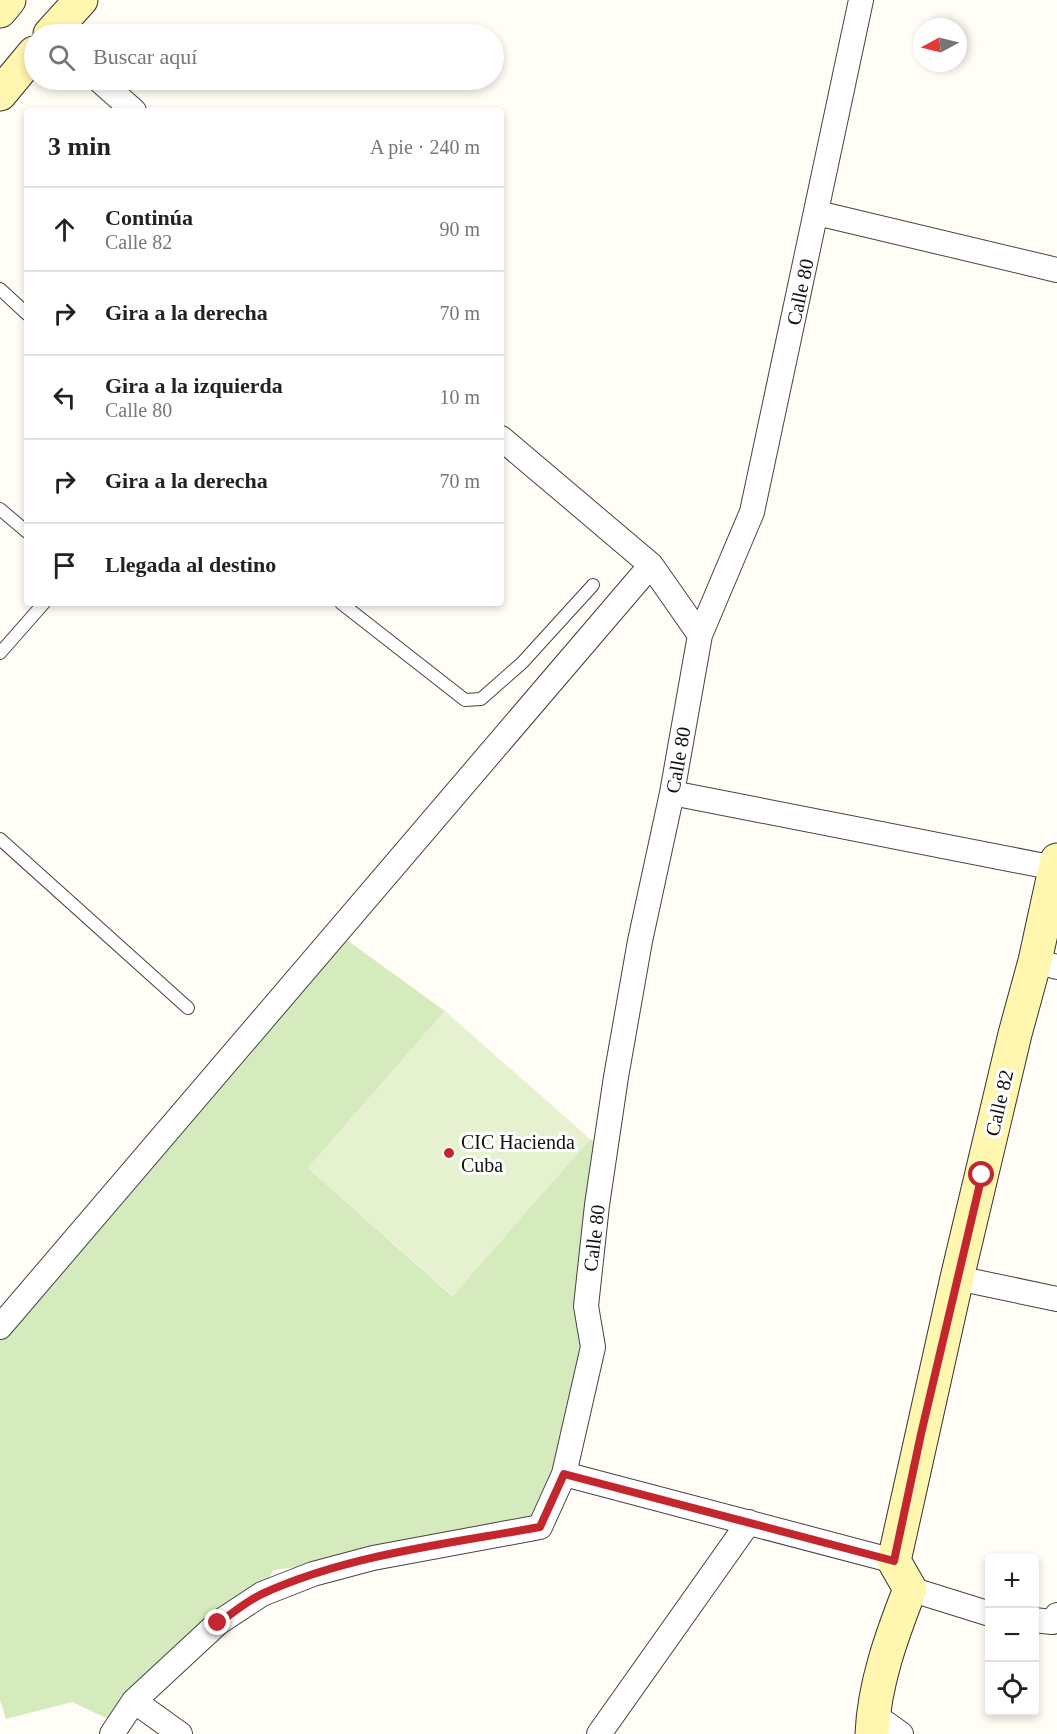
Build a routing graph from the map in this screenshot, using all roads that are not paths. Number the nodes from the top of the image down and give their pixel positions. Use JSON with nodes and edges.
{"nodes":[{"id":1,"x":9,"y":0,"type":"edge"},
{"id":2,"x":81,"y":0,"type":"edge"},
{"id":3,"x":861,"y":0,"type":"edge"},
{"id":4,"x":0,"y":11,"type":"edge"},
{"id":5,"x":59,"y":24,"type":"edge"},
{"id":6,"x":24,"y":64,"type":"edge"},
{"id":7,"x":110,"y":90,"type":"edge"},
{"id":8,"x":0,"y":94,"type":"edge"},
{"id":9,"x":131,"y":108,"type":"edge"},
{"id":10,"x":817,"y":213,"type":"junction"},
{"id":11,"x":1057,"y":270,"type":"edge"},
{"id":12,"x":0,"y":289,"type":"edge"},
{"id":13,"x":24,"y":311,"type":"edge"},
{"id":14,"x":504,"y":441,"type":"edge"},
{"id":15,"x":0,"y":509,"type":"edge"},
{"id":16,"x":24,"y":529,"type":"edge"},
{"id":17,"x":651,"y":565,"type":"junction"},
{"id":18,"x":592,"y":585,"type":"dead end"},
{"id":19,"x":41,"y":606,"type":"edge"},
{"id":20,"x":347,"y":606,"type":"edge"},
{"id":21,"x":700,"y":635,"type":"junction"},
{"id":22,"x":0,"y":653,"type":"edge"},
{"id":23,"x":672,"y":793,"type":"junction"},
{"id":24,"x":0,"y":839,"type":"edge"},
{"id":25,"x":1056,"y":864,"type":"edge"},
{"id":26,"x":1046,"y":964,"type":"edge"},
{"id":27,"x":188,"y":1008,"type":"dead end"},
{"id":28,"x":957,"y":1278,"type":"junction"},
{"id":29,"x":1057,"y":1299,"type":"edge"},
{"id":30,"x":0,"y":1327,"type":"edge"},
{"id":31,"x":564,"y":1474,"type":"junction"},
{"id":32,"x":748,"y":1522,"type":"junction"},
{"id":33,"x":894,"y":1561,"type":"junction"},
{"id":34,"x":910,"y":1589,"type":"junction"},
{"id":35,"x":985,"y":1612,"type":"edge"},
{"id":36,"x":134,"y":1701,"type":"junction"},
{"id":37,"x":872,"y":1724,"type":"edge"},
{"id":38,"x":112,"y":1734,"type":"edge"},
{"id":39,"x":180,"y":1734,"type":"edge"},
{"id":40,"x":599,"y":1734,"type":"edge"},
{"id":41,"x":901,"y":1734,"type":"edge"}],
"edges":[{"from":1,"to":4,"type":"street"},
{"from":2,"to":5,"type":"street"},
{"from":3,"to":10,"type":"street","name":"Calle 80"},
{"from":6,"to":8,"type":"street"},
{"from":7,"to":9,"type":"street"},
{"from":10,"to":11,"type":"street"},
{"from":10,"to":21,"type":"street","name":"Calle 80"},
{"from":12,"to":13,"type":"lane"},
{"from":14,"to":17,"type":"street"},
{"from":15,"to":16,"type":"lane"},
{"from":17,"to":21,"type":"street"},
{"from":17,"to":30,"type":"street"},
{"from":18,"to":20,"type":"lane"},
{"from":19,"to":22,"type":"lane"},
{"from":21,"to":23,"type":"street","name":"Calle 80"},
{"from":23,"to":25,"type":"street"},
{"from":23,"to":31,"type":"street","name":"Calle 80"},
{"from":24,"to":27,"type":"lane"},
{"from":25,"to":26,"type":"street","name":"Calle 82"},
{"from":26,"to":28,"type":"street","name":"Calle 82"},
{"from":28,"to":29,"type":"street"},
{"from":28,"to":33,"type":"street","name":"Calle 82"},
{"from":31,"to":32,"type":"street"},
{"from":31,"to":36,"type":"street","name":"Calle 80"},
{"from":32,"to":33,"type":"street"},
{"from":32,"to":40,"type":"street"},
{"from":33,"to":34,"type":"street"},
{"from":34,"to":35,"type":"street"},
{"from":34,"to":37,"type":"street"},
{"from":36,"to":38,"type":"street"},
{"from":36,"to":39,"type":"street"},
{"from":37,"to":41,"type":"street"}]}
